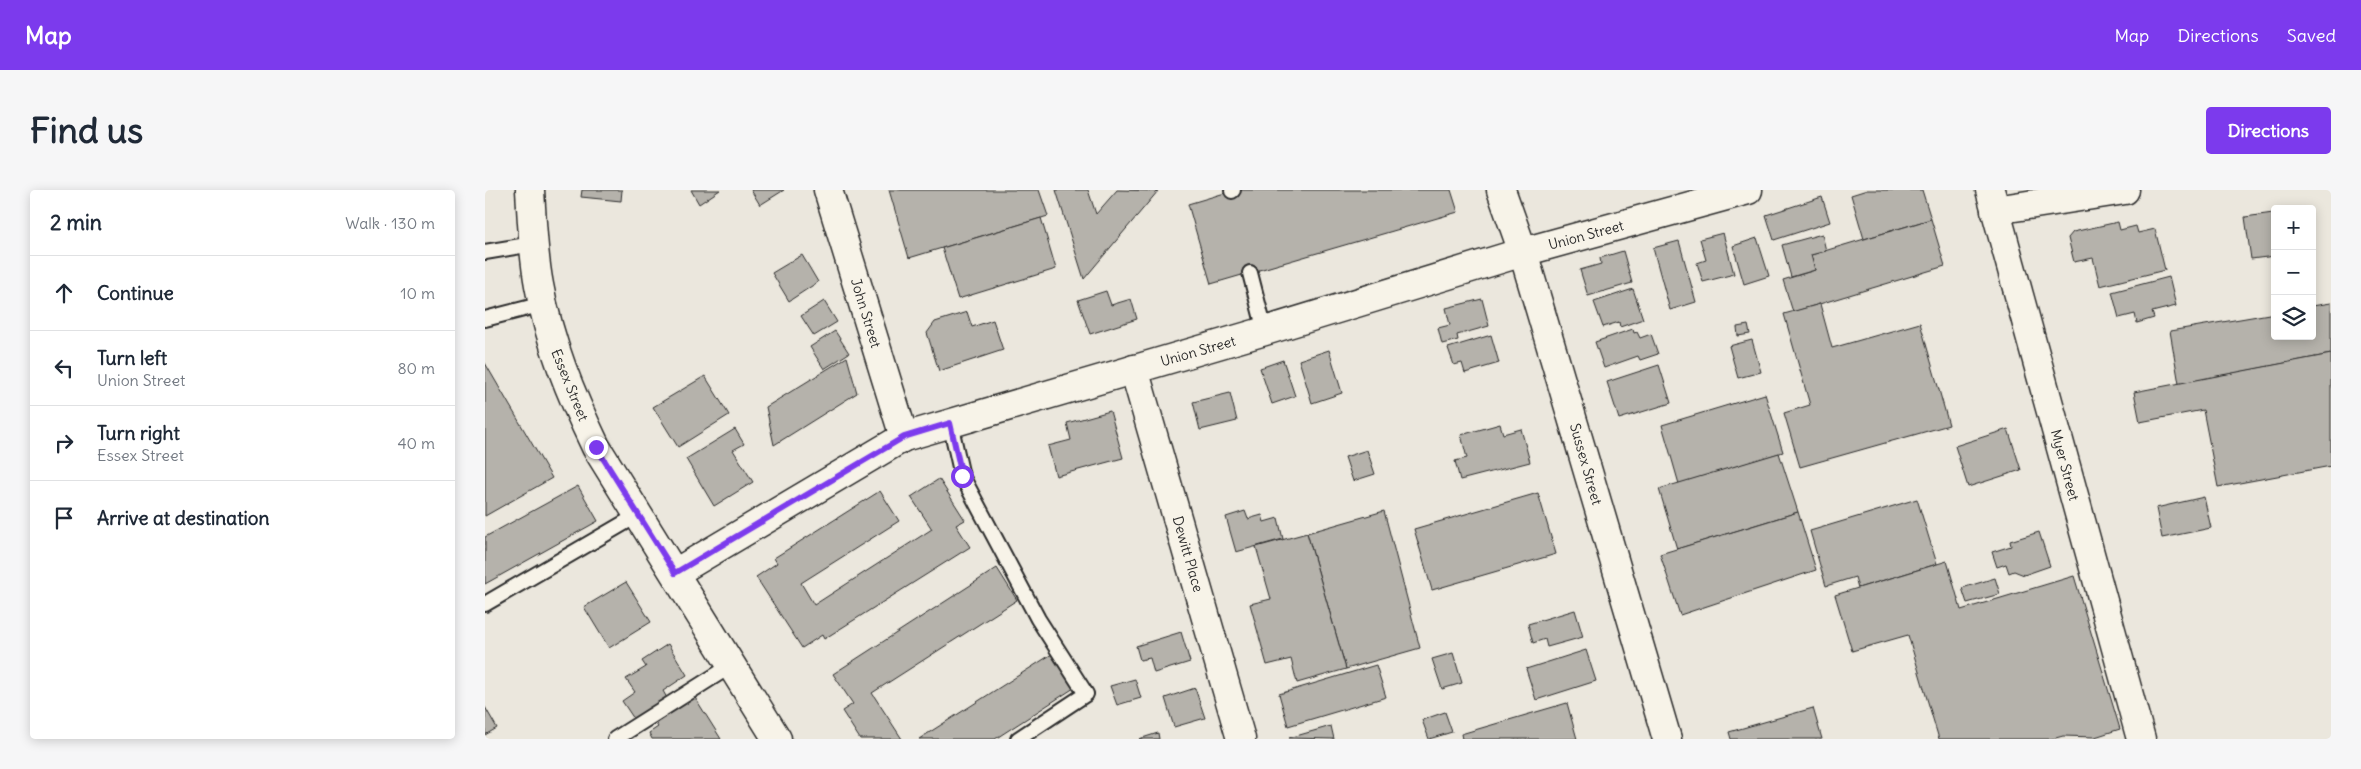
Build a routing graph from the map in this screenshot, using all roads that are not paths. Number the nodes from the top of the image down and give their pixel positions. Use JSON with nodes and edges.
{"nodes":[{"id":1,"x":530,"y":190,"type":"edge"},
{"id":2,"x":828,"y":190,"type":"edge"},
{"id":3,"x":1501,"y":190,"type":"edge"},
{"id":4,"x":2125,"y":190,"type":"edge"},
{"id":5,"x":1741,"y":191,"type":"edge"},
{"id":6,"x":1992,"y":200,"type":"edge"},
{"id":7,"x":533,"y":244,"type":"junction"},
{"id":8,"x":485,"y":252,"type":"edge"},
{"id":9,"x":1523,"y":252,"type":"junction"},
{"id":10,"x":1250,"y":273,"type":"dead end"},
{"id":11,"x":543,"y":304,"type":"junction"},
{"id":12,"x":485,"y":319,"type":"edge"},
{"id":13,"x":1265,"y":331,"type":"junction"},
{"id":14,"x":1134,"y":369,"type":"junction"},
{"id":15,"x":950,"y":423,"type":"junction"},
{"id":16,"x":904,"y":437,"type":"junction"},
{"id":17,"x":638,"y":515,"type":"junction"},
{"id":18,"x":675,"y":573,"type":"junction"},
{"id":19,"x":485,"y":604,"type":"edge"},
{"id":20,"x":732,"y":666,"type":"junction"},
{"id":21,"x":615,"y":739,"type":"edge"},
{"id":22,"x":777,"y":739,"type":"edge"},
{"id":23,"x":1018,"y":739,"type":"edge"},
{"id":24,"x":1241,"y":739,"type":"edge"},
{"id":25,"x":1667,"y":739,"type":"edge"},
{"id":26,"x":2141,"y":739,"type":"edge"}],
"edges":[{"from":1,"to":7,"type":"street","name":"Essex Street"},
{"from":2,"to":16,"type":"street","name":"John Street"},
{"from":3,"to":9,"type":"street","name":"Sussex Street"},
{"from":4,"to":6,"type":"street"},
{"from":5,"to":9,"type":"street","name":"Union Street"},
{"from":6,"to":26,"type":"street","name":"Myer Street"},
{"from":7,"to":8,"type":"lane"},
{"from":7,"to":11,"type":"street","name":"Essex Street"},
{"from":9,"to":13,"type":"street","name":"Union Street"},
{"from":9,"to":25,"type":"street","name":"Sussex Street"},
{"from":10,"to":13,"type":"lane"},
{"from":11,"to":12,"type":"lane"},
{"from":11,"to":17,"type":"street","name":"Essex Street"},
{"from":13,"to":14,"type":"street","name":"Union Street"},
{"from":14,"to":15,"type":"street","name":"Union Street"},
{"from":14,"to":24,"type":"street","name":"Dewitt Place"},
{"from":15,"to":16,"type":"street","name":"Union Street"},
{"from":15,"to":23,"type":"lane"},
{"from":16,"to":18,"type":"street","name":"Union Street"},
{"from":17,"to":18,"type":"street","name":"Essex Street"},
{"from":17,"to":19,"type":"lane"},
{"from":18,"to":20,"type":"street","name":"Essex Street"},
{"from":20,"to":21,"type":"lane"},
{"from":20,"to":22,"type":"street","name":"Essex Street"}]}
